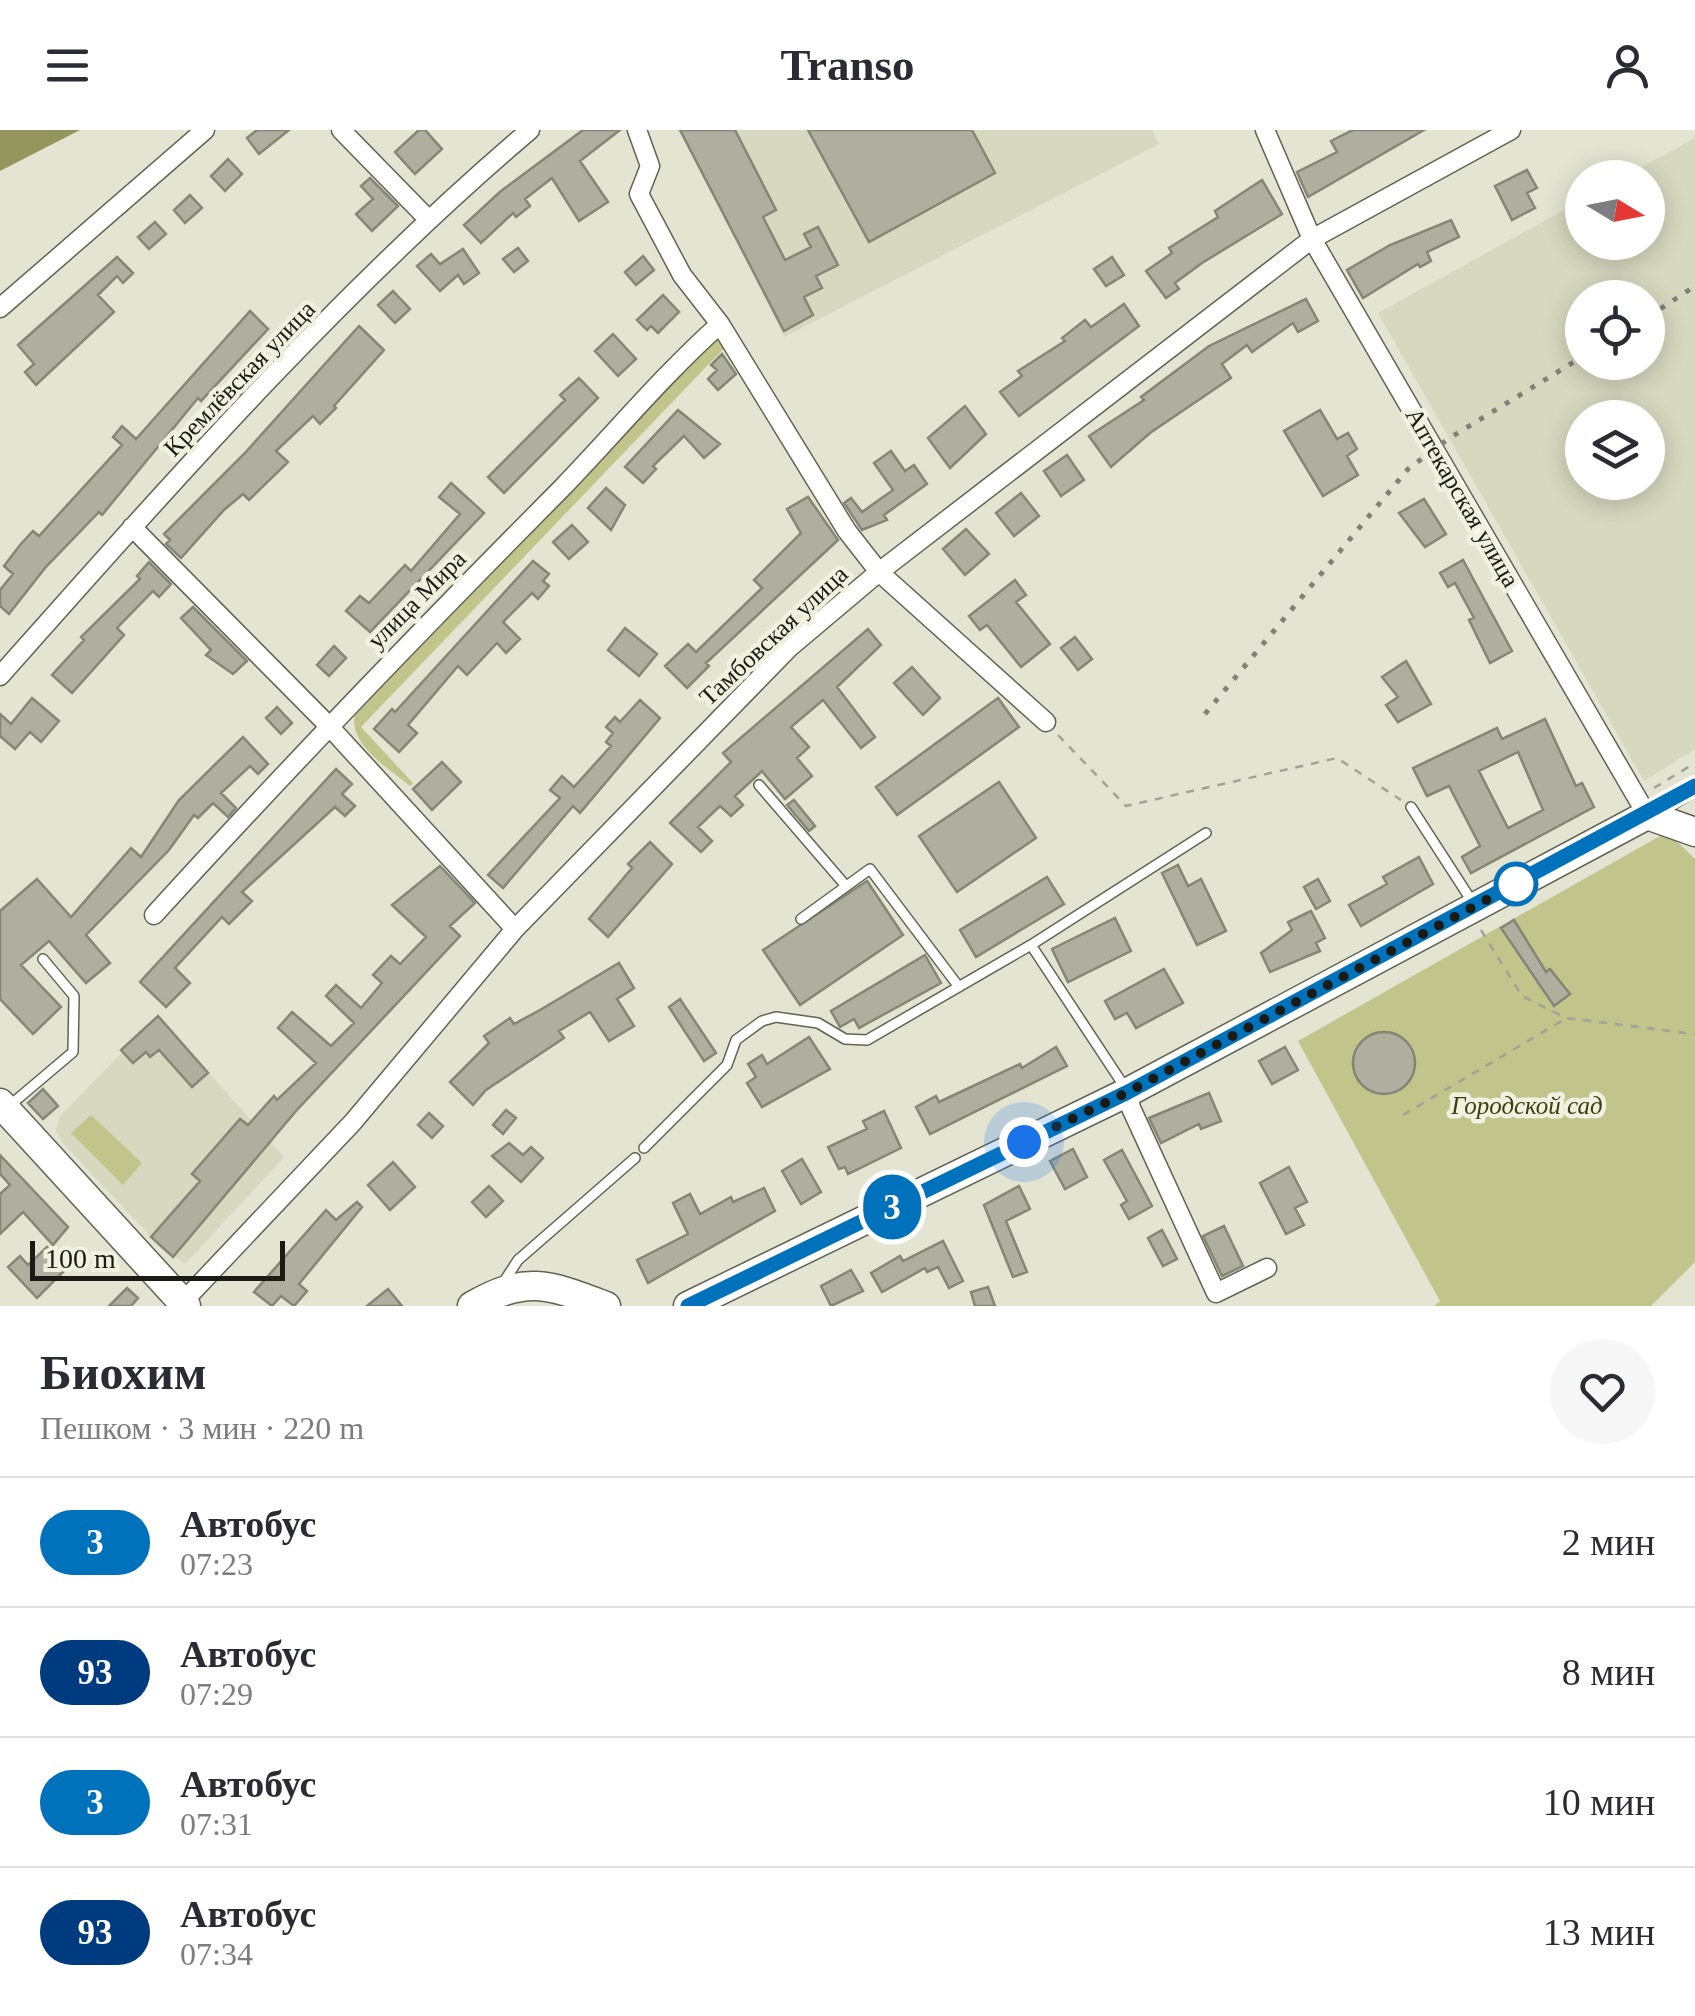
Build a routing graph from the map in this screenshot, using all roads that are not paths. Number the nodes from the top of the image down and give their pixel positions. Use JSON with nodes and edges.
{"nodes":[{"id":1,"x":205,"y":130,"type":"edge"},
{"id":2,"x":341,"y":130,"type":"edge"},
{"id":3,"x":530,"y":130,"type":"edge"},
{"id":4,"x":637,"y":130,"type":"edge"},
{"id":5,"x":1266,"y":130,"type":"edge"},
{"id":6,"x":1512,"y":130,"type":"edge"},
{"id":7,"x":427,"y":218,"type":"junction"},
{"id":8,"x":1312,"y":239,"type":"junction"},
{"id":9,"x":0,"y":308,"type":"edge"},
{"id":10,"x":720,"y":324,"type":"junction"},
{"id":11,"x":132,"y":526,"type":"junction"},
{"id":12,"x":879,"y":572,"type":"junction"},
{"id":13,"x":0,"y":676,"type":"edge"},
{"id":14,"x":1046,"y":722,"type":"road end"},
{"id":15,"x":328,"y":724,"type":"junction"},
{"id":16,"x":759,"y":785,"type":"dead end"},
{"id":17,"x":1695,"y":786,"type":"edge"},
{"id":18,"x":1642,"y":806,"type":"junction"},
{"id":19,"x":1411,"y":807,"type":"road end"},
{"id":20,"x":1695,"y":832,"type":"edge"},
{"id":21,"x":1206,"y":833,"type":"dead end"},
{"id":22,"x":846,"y":886,"type":"junction"},
{"id":23,"x":154,"y":915,"type":"dead end"},
{"id":24,"x":1476,"y":915,"type":"junction"},
{"id":25,"x":801,"y":919,"type":"dead end"},
{"id":26,"x":515,"y":929,"type":"junction"},
{"id":27,"x":1031,"y":945,"type":"junction"},
{"id":28,"x":43,"y":959,"type":"dead end"},
{"id":29,"x":958,"y":987,"type":"junction"},
{"id":30,"x":1128,"y":1092,"type":"junction"},
{"id":31,"x":3,"y":1106,"type":"edge"},
{"id":32,"x":644,"y":1148,"type":"dead end"},
{"id":33,"x":635,"y":1158,"type":"dead end"},
{"id":34,"x":1267,"y":1268,"type":"dead end"},
{"id":35,"x":497,"y":1292,"type":"junction"},
{"id":36,"x":182,"y":1305,"type":"edge"},
{"id":37,"x":472,"y":1306,"type":"edge"},
{"id":38,"x":606,"y":1306,"type":"edge"},
{"id":39,"x":688,"y":1306,"type":"edge"}],
"edges":[{"from":1,"to":9,"type":"street"},
{"from":2,"to":7,"type":"street"},
{"from":3,"to":7,"type":"street","name":"Кремлёвская улица"},
{"from":4,"to":10,"type":"street"},
{"from":5,"to":8,"type":"street","name":"Аптекарская улица"},
{"from":6,"to":8,"type":"street","name":"Тамбовская улица"},
{"from":7,"to":11,"type":"street","name":"Кремлёвская улица"},
{"from":8,"to":12,"type":"street","name":"Тамбовская улица"},
{"from":8,"to":18,"type":"street","name":"Аптекарская улица"},
{"from":10,"to":12,"type":"street"},
{"from":10,"to":15,"type":"street","name":"улица Мира"},
{"from":11,"to":13,"type":"street","name":"Кремлёвская улица"},
{"from":11,"to":15,"type":"street"},
{"from":12,"to":14,"type":"street"},
{"from":12,"to":26,"type":"street","name":"Тамбовская улица"},
{"from":15,"to":23,"type":"street","name":"улица Мира"},
{"from":15,"to":26,"type":"street"},
{"from":16,"to":22,"type":"lane"},
{"from":17,"to":18,"type":"street"},
{"from":18,"to":20,"type":"street"},
{"from":18,"to":24,"type":"street"},
{"from":19,"to":24,"type":"lane"},
{"from":21,"to":27,"type":"lane"},
{"from":22,"to":25,"type":"lane"},
{"from":22,"to":29,"type":"lane"},
{"from":24,"to":30,"type":"street"},
{"from":26,"to":36,"type":"street","name":"Тамбовская улица"},
{"from":27,"to":29,"type":"lane"},
{"from":27,"to":30,"type":"lane"},
{"from":28,"to":31,"type":"lane"},
{"from":29,"to":32,"type":"lane"},
{"from":30,"to":34,"type":"street"},
{"from":30,"to":39,"type":"street"},
{"from":31,"to":36,"type":"street"},
{"from":33,"to":35,"type":"lane"},
{"from":35,"to":37,"type":"street"},
{"from":35,"to":38,"type":"street"}]}
